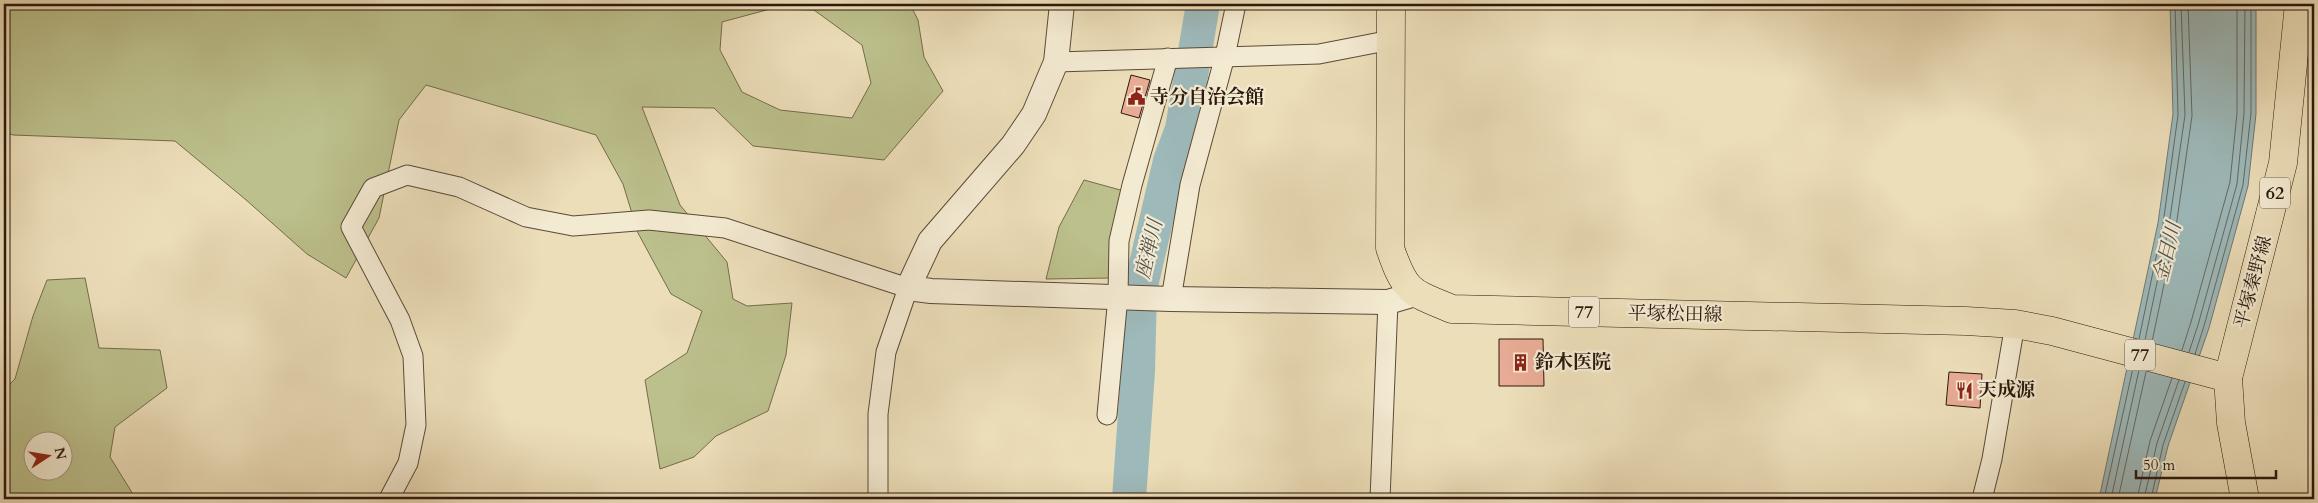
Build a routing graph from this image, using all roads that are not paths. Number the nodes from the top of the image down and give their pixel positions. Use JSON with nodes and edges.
{"nodes":[{"id":1,"x":1062,"y":4,"type":"edge"},
{"id":2,"x":1236,"y":4,"type":"edge"},
{"id":3,"x":1391,"y":4,"type":"edge"},
{"id":4,"x":2300,"y":4,"type":"edge"},
{"id":5,"x":1391,"y":40,"type":"junction"},
{"id":6,"x":1223,"y":56,"type":"junction"},
{"id":7,"x":1168,"y":58,"type":"junction"},
{"id":8,"x":1056,"y":62,"type":"junction"},
{"id":9,"x":908,"y":288,"type":"junction"},
{"id":10,"x":1415,"y":294,"type":"junction"},
{"id":11,"x":1118,"y":296,"type":"junction"},
{"id":12,"x":1171,"y":299,"type":"junction"},
{"id":13,"x":1388,"y":302,"type":"junction"},
{"id":14,"x":2015,"y":324,"type":"junction"},
{"id":15,"x":2228,"y":378,"type":"junction"},
{"id":16,"x":1107,"y":414,"type":"dead end"},
{"id":17,"x":389,"y":499,"type":"edge"},
{"id":18,"x":878,"y":499,"type":"edge"},
{"id":19,"x":1380,"y":499,"type":"edge"},
{"id":20,"x":1982,"y":499,"type":"edge"},
{"id":21,"x":2245,"y":499,"type":"edge"}],
"edges":[{"from":1,"to":8,"type":"street"},
{"from":2,"to":6,"type":"street"},
{"from":3,"to":5,"type":"main road","name":"平塚松田線","number":"77"},
{"from":4,"to":15,"type":"main road","name":"平塚秦野線","number":"62"},
{"from":5,"to":6,"type":"street"},
{"from":5,"to":10,"type":"main road","name":"平塚松田線","number":"77"},
{"from":6,"to":7,"type":"street"},
{"from":6,"to":12,"type":"street"},
{"from":7,"to":8,"type":"street"},
{"from":7,"to":11,"type":"street"},
{"from":8,"to":9,"type":"street"},
{"from":9,"to":11,"type":"street"},
{"from":9,"to":17,"type":"street"},
{"from":9,"to":18,"type":"street"},
{"from":10,"to":13,"type":"street"},
{"from":10,"to":14,"type":"main road","name":"平塚松田線","number":"77"},
{"from":11,"to":12,"type":"street"},
{"from":11,"to":16,"type":"street"},
{"from":12,"to":13,"type":"street"},
{"from":13,"to":19,"type":"street"},
{"from":14,"to":15,"type":"main road","name":"平塚松田線","number":"77"},
{"from":14,"to":20,"type":"street"},
{"from":15,"to":21,"type":"main road","name":"平塚秦野線","number":"62"}]}
